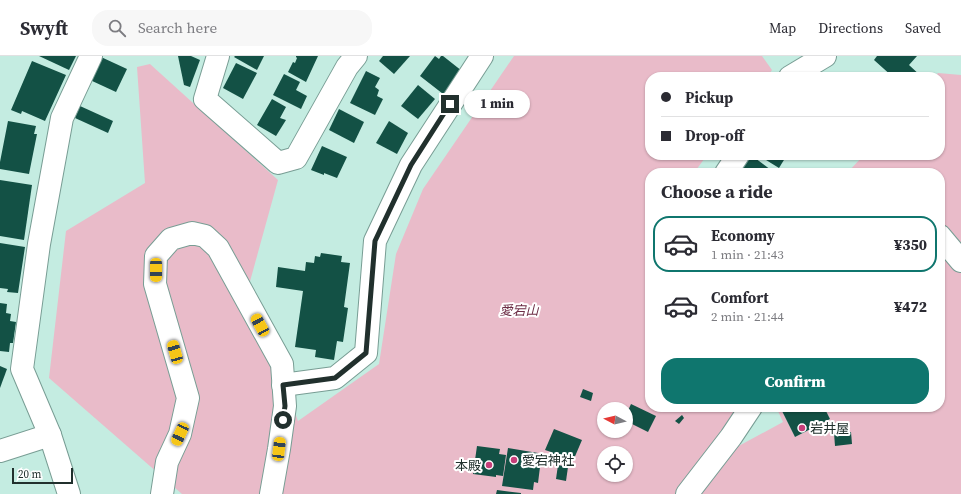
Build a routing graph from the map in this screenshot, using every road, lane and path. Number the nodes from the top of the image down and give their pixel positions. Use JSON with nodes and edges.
{"nodes":[{"id":1,"x":91,"y":56,"type":"edge"},
{"id":2,"x":218,"y":56,"type":"edge"},
{"id":3,"x":356,"y":56,"type":"edge"},
{"id":4,"x":482,"y":56,"type":"edge"},
{"id":5,"x":825,"y":56,"type":"edge"},
{"id":6,"x":798,"y":72,"type":"edge"},
{"id":7,"x":945,"y":242,"type":"edge"},
{"id":8,"x":961,"y":261,"type":"edge"},
{"id":9,"x":283,"y":385,"type":"junction"},
{"id":10,"x":748,"y":412,"type":"edge"},
{"id":11,"x":50,"y":435,"type":"junction"},
{"id":12,"x":0,"y":451,"type":"edge"},
{"id":13,"x":69,"y":494,"type":"edge"},
{"id":14,"x":162,"y":494,"type":"edge"},
{"id":15,"x":271,"y":494,"type":"edge"},
{"id":16,"x":687,"y":494,"type":"edge"}],
"edges":[{"from":1,"to":11,"type":"street"},
{"from":2,"to":3,"type":"street"},
{"from":4,"to":9,"type":"street"},
{"from":5,"to":6,"type":"street"},
{"from":7,"to":8,"type":"street"},
{"from":9,"to":14,"type":"street"},
{"from":9,"to":15,"type":"street"},
{"from":10,"to":16,"type":"street"},
{"from":11,"to":12,"type":"street"},
{"from":11,"to":13,"type":"street"}]}
